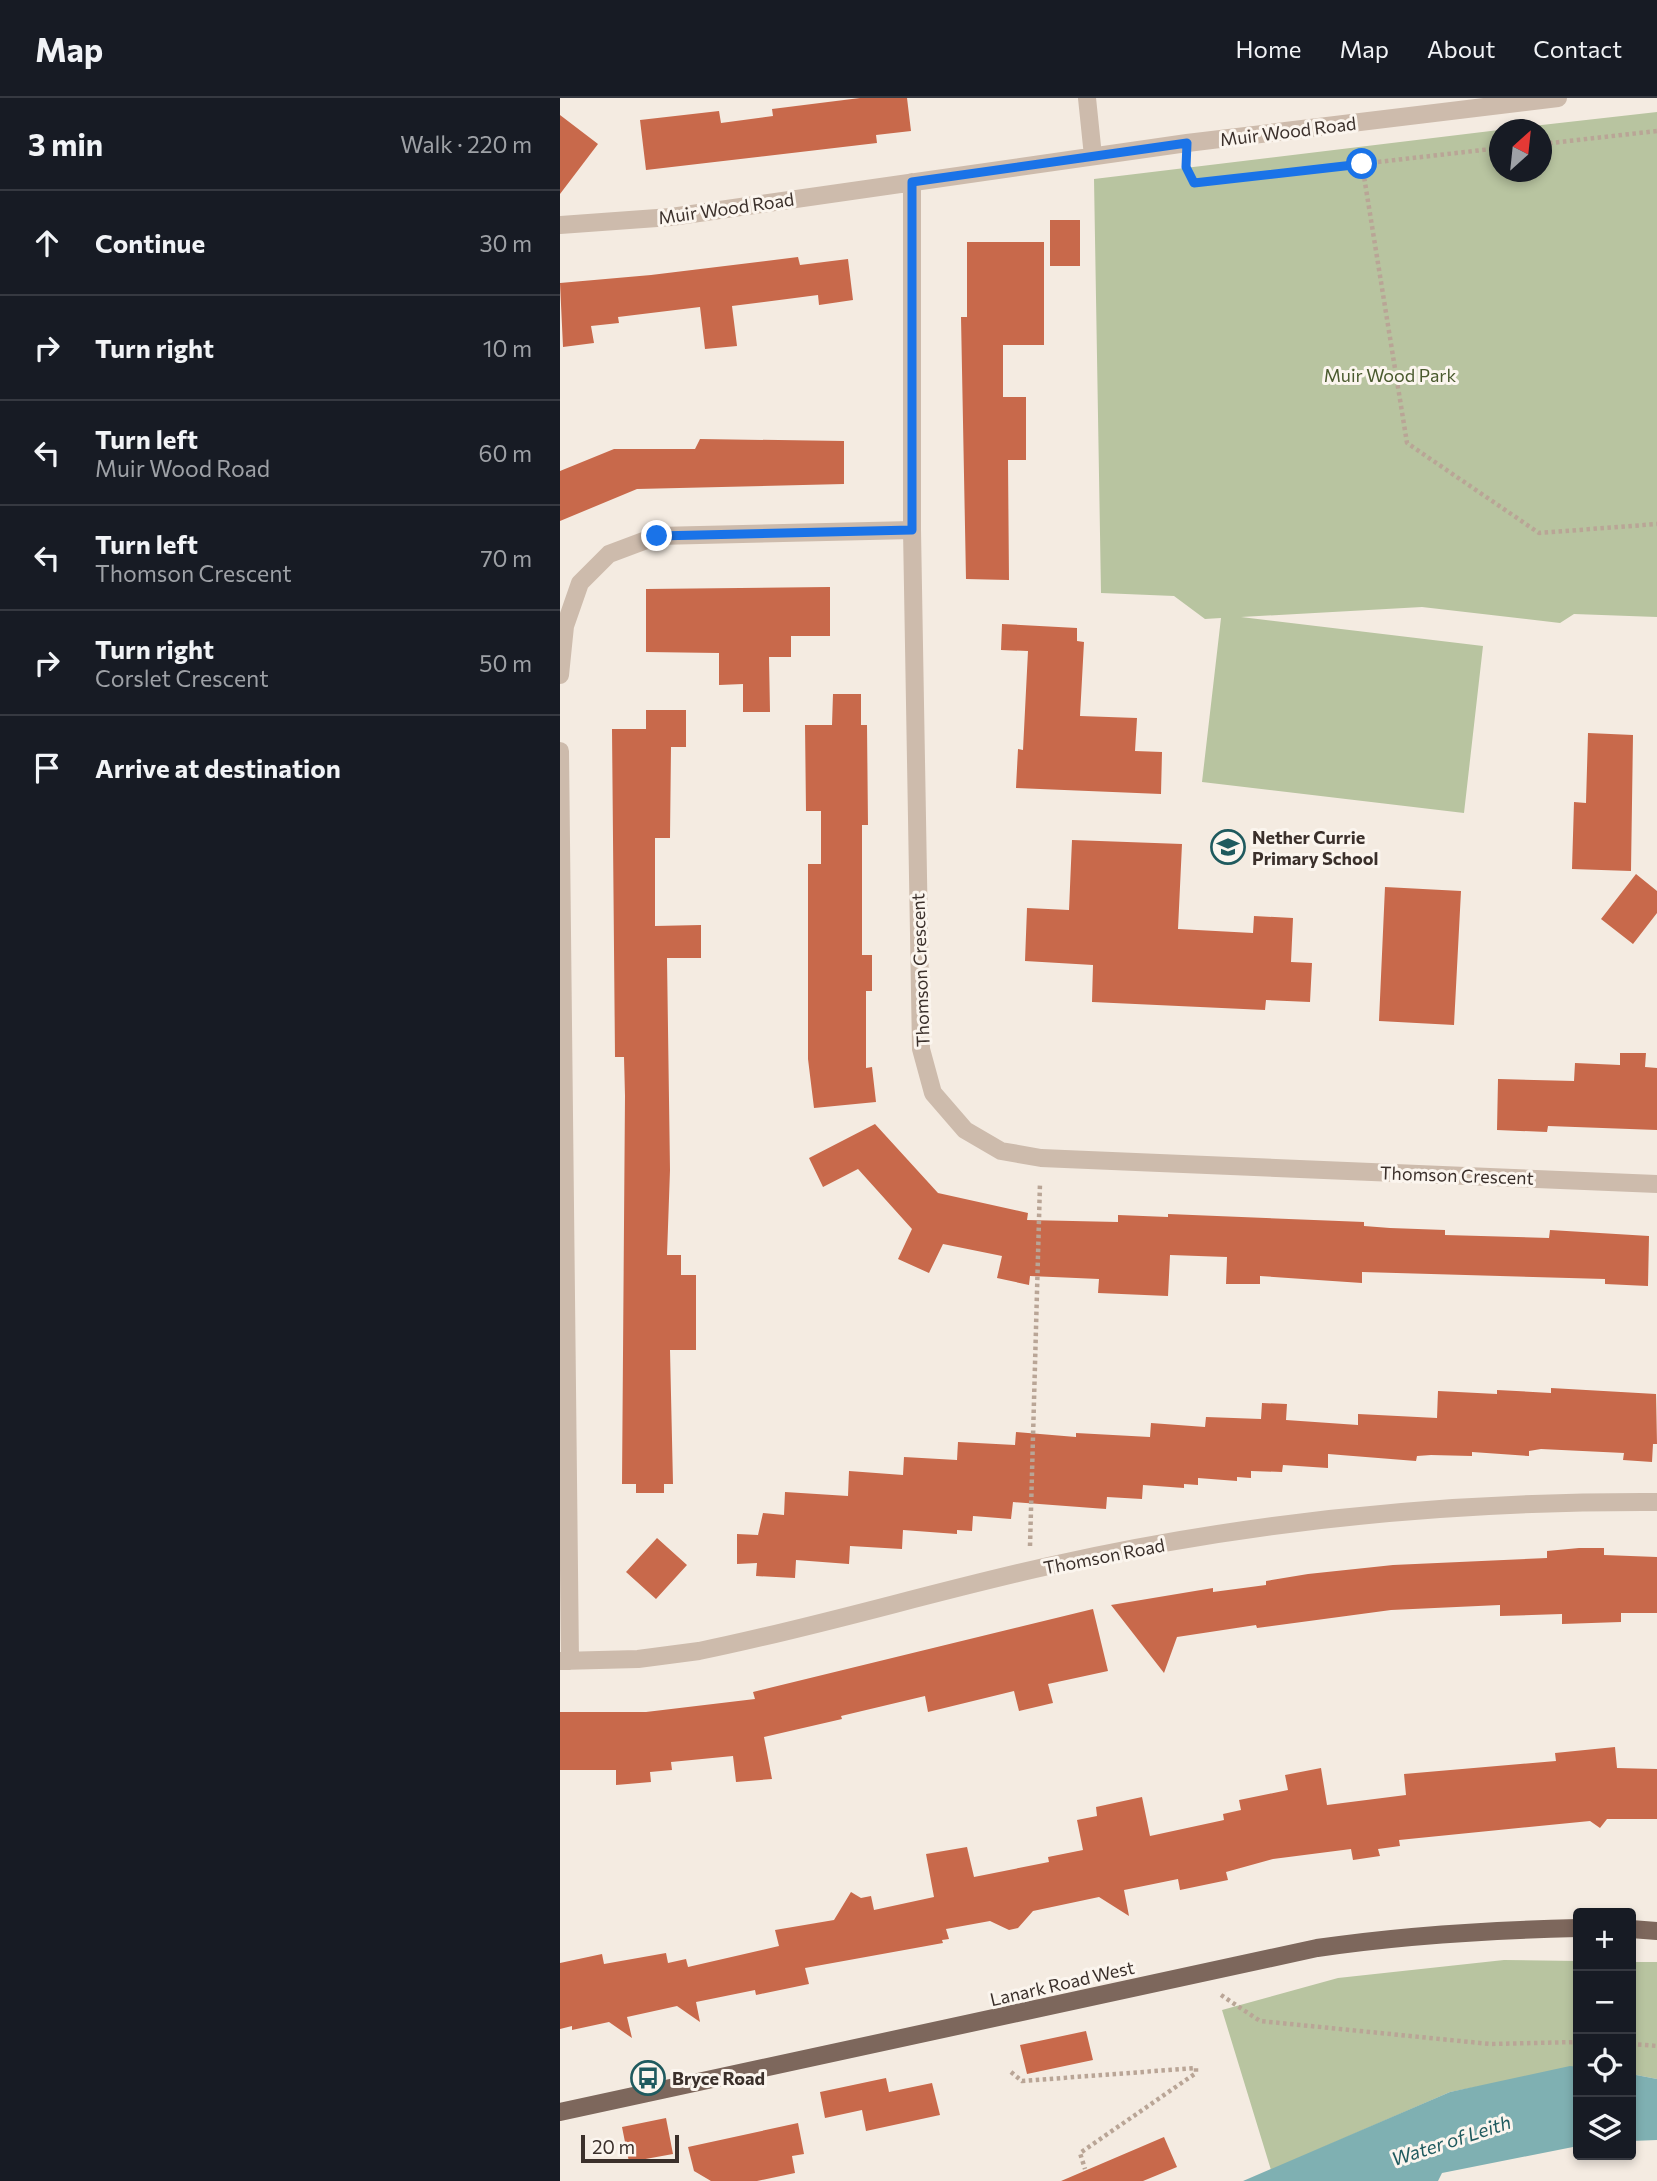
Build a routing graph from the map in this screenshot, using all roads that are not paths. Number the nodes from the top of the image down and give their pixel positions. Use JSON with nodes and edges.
{"nodes":[{"id":1,"x":1087,"y":98,"type":"edge"},
{"id":2,"x":1558,"y":98,"type":"edge"},
{"id":3,"x":1093,"y":156,"type":"junction"},
{"id":4,"x":912,"y":182,"type":"junction"},
{"id":5,"x":560,"y":225,"type":"edge"},
{"id":6,"x":912,"y":530,"type":"junction"},
{"id":7,"x":560,"y":675,"type":"edge"},
{"id":8,"x":560,"y":751,"type":"edge"},
{"id":9,"x":1657,"y":1184,"type":"edge"},
{"id":10,"x":1657,"y":1502,"type":"edge"},
{"id":11,"x":565,"y":1661,"type":"edge"},
{"id":12,"x":1573,"y":1928,"type":"edge"},
{"id":13,"x":1636,"y":1929,"type":"edge"},
{"id":14,"x":1657,"y":1931,"type":"edge"},
{"id":15,"x":560,"y":2112,"type":"edge"}],
"edges":[{"from":1,"to":3,"type":"street"},
{"from":2,"to":3,"type":"street","name":"Muir Wood Road"},
{"from":3,"to":4,"type":"street","name":"Muir Wood Road"},
{"from":4,"to":5,"type":"street","name":"Muir Wood Road"},
{"from":4,"to":6,"type":"street","name":"Thomson Crescent"},
{"from":6,"to":7,"type":"street"},
{"from":6,"to":9,"type":"street","name":"Thomson Crescent"},
{"from":8,"to":11,"type":"street"},
{"from":10,"to":11,"type":"street","name":"Thomson Road"},
{"from":12,"to":15,"type":"main road","name":"Lanark Road West"},
{"from":13,"to":14,"type":"main road"}]}
